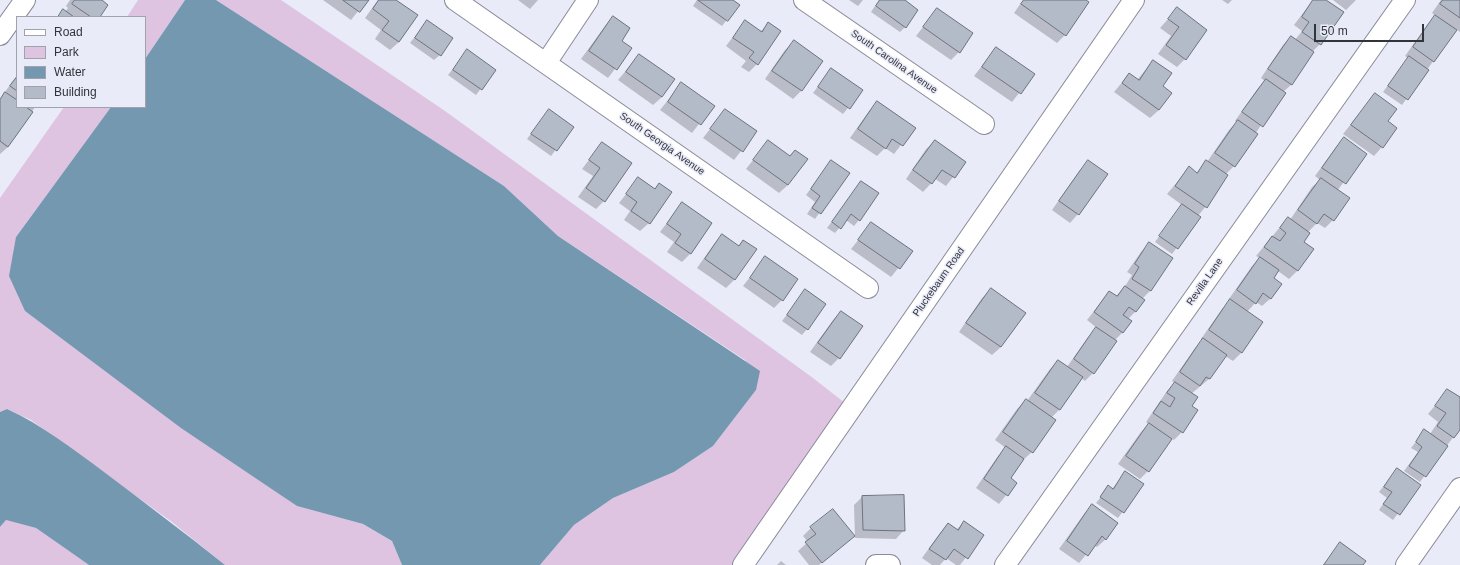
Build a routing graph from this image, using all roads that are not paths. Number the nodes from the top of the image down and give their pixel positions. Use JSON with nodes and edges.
{"nodes":[{"id":1,"x":25,"y":0,"type":"edge"},
{"id":2,"x":455,"y":0,"type":"edge"},
{"id":3,"x":588,"y":0,"type":"edge"},
{"id":4,"x":804,"y":0,"type":"edge"},
{"id":5,"x":1134,"y":0,"type":"edge"},
{"id":6,"x":1405,"y":0,"type":"edge"},
{"id":7,"x":0,"y":35,"type":"edge"},
{"id":8,"x":546,"y":63,"type":"junction"},
{"id":9,"x":984,"y":124,"type":"dead end"},
{"id":10,"x":868,"y":288,"type":"dead end"},
{"id":11,"x":1460,"y":488,"type":"edge"},
{"id":12,"x":743,"y":565,"type":"edge"},
{"id":13,"x":1005,"y":565,"type":"edge"},
{"id":14,"x":1406,"y":565,"type":"edge"}],
"edges":[{"from":1,"to":7,"type":"street"},
{"from":2,"to":8,"type":"street","name":"South Georgia Avenue"},
{"from":3,"to":8,"type":"street"},
{"from":4,"to":9,"type":"street","name":"South Carolina Avenue"},
{"from":5,"to":12,"type":"street","name":"Pluckebaum Road"},
{"from":6,"to":13,"type":"street","name":"Revilla Lane"},
{"from":8,"to":10,"type":"street","name":"South Georgia Avenue"},
{"from":11,"to":14,"type":"street"}]}
